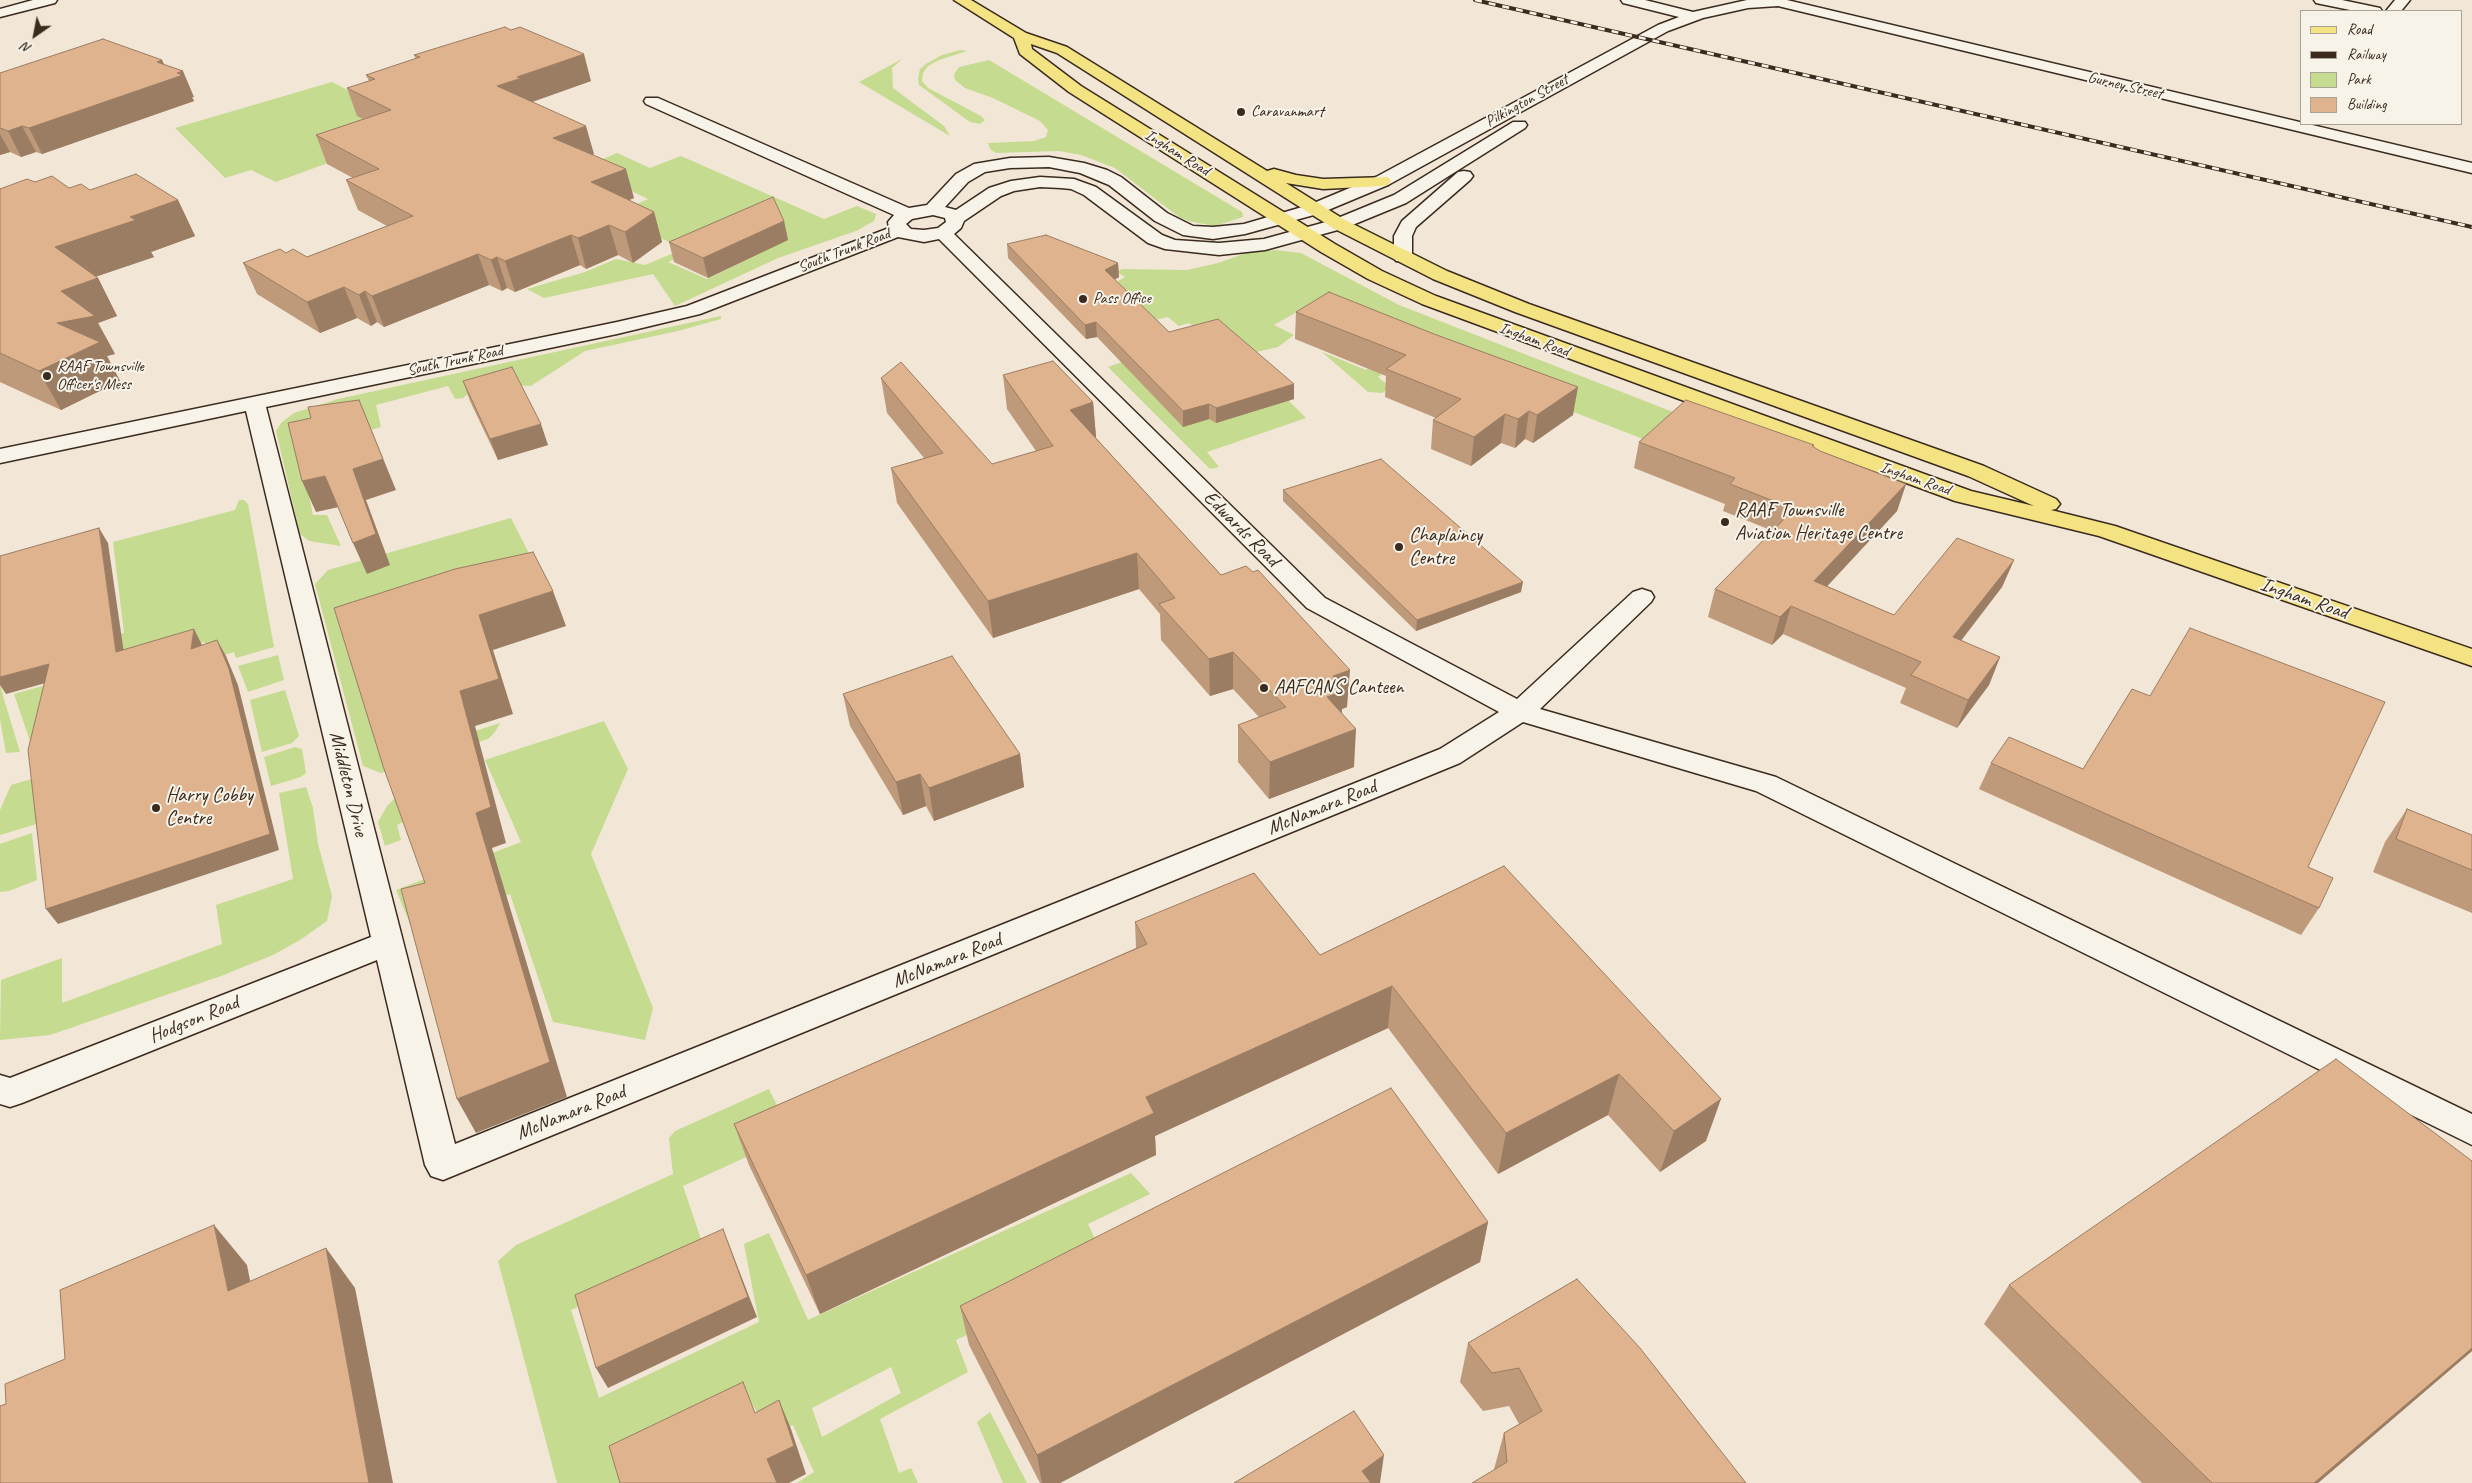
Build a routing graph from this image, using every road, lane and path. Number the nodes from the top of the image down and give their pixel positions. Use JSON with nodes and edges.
{"nodes":[{"id":1,"x":50,"y":0,"type":"edge"},
{"id":2,"x":961,"y":0,"type":"edge"},
{"id":3,"x":1628,"y":0,"type":"edge"},
{"id":4,"x":2321,"y":0,"type":"edge"},
{"id":5,"x":2403,"y":0,"type":"edge"},
{"id":6,"x":1780,"y":1,"type":"edge"},
{"id":7,"x":2370,"y":10,"type":"edge"},
{"id":8,"x":2394,"y":10,"type":"edge"},
{"id":9,"x":0,"y":13,"type":"edge"},
{"id":10,"x":1694,"y":16,"type":"junction"},
{"id":11,"x":1711,"y":24,"type":"junction"},
{"id":12,"x":1021,"y":36,"type":"junction"},
{"id":13,"x":652,"y":101,"type":"dead end"},
{"id":14,"x":1539,"y":111,"type":"junction"},
{"id":15,"x":2299,"y":124,"type":"edge"},
{"id":16,"x":2303,"y":125,"type":"edge"},
{"id":17,"x":1244,"y":165,"type":"junction"},
{"id":18,"x":2472,"y":168,"type":"edge"},
{"id":19,"x":1382,"y":181,"type":"junction"},
{"id":20,"x":1314,"y":209,"type":"junction"},
{"id":21,"x":933,"y":210,"type":"junction"},
{"id":22,"x":1282,"y":219,"type":"junction"},
{"id":23,"x":903,"y":222,"type":"junction"},
{"id":24,"x":1339,"y":224,"type":"junction"},
{"id":25,"x":949,"y":226,"type":"junction"},
{"id":26,"x":1305,"y":234,"type":"junction"},
{"id":27,"x":1403,"y":257,"type":"junction"},
{"id":28,"x":254,"y":402,"type":"junction"},
{"id":29,"x":0,"y":456,"type":"edge"},
{"id":30,"x":2106,"y":531,"type":"junction"},
{"id":31,"x":1642,"y":597,"type":"dead end"},
{"id":32,"x":2472,"y":658,"type":"edge"},
{"id":33,"x":1520,"y":712,"type":"junction"},
{"id":34,"x":388,"y":944,"type":"junction"},
{"id":35,"x":0,"y":1089,"type":"edge"},
{"id":36,"x":2472,"y":1130,"type":"edge"},
{"id":37,"x":443,"y":1165,"type":"joint"}],
"edges":[{"from":1,"to":9,"type":"street"},
{"from":2,"to":12,"type":"main road","name":"Ingham Road"},
{"from":3,"to":10,"type":"street"},
{"from":4,"to":7,"type":"street"},
{"from":5,"to":8,"type":"street"},
{"from":6,"to":10,"type":"street","name":"Pilkington Street"},
{"from":6,"to":11,"type":"street","name":"Pilkington Street"},
{"from":6,"to":15,"type":"street","name":"Gurney Street"},
{"from":10,"to":11,"type":"street"},
{"from":10,"to":19,"type":"street","name":"Pilkington Street"},
{"from":11,"to":14,"type":"street","name":"Pilkington Street"},
{"from":12,"to":17,"type":"main road","name":"Ingham Road"},
{"from":12,"to":22,"type":"main road","name":"Ingham Road"},
{"from":13,"to":23,"type":"street"},
{"from":14,"to":24,"type":"street","name":"Pilkington Street"},
{"from":14,"to":27,"type":"street"},
{"from":16,"to":18,"type":"street","name":"Gurney Street"},
{"from":17,"to":19,"type":"main road"},
{"from":17,"to":20,"type":"main road","name":"Ingham Road"},
{"from":19,"to":20,"type":"street","name":"Pilkington Street"},
{"from":20,"to":22,"type":"street","name":"Pilkington Street"},
{"from":20,"to":24,"type":"main road","name":"Ingham Road"},
{"from":21,"to":22,"type":"street","name":"Pilkington Street"},
{"from":21,"to":23,"type":"street","name":"South Trunk Road"},
{"from":21,"to":25,"type":"street"},
{"from":22,"to":26,"type":"main road","name":"Ingham Road"},
{"from":23,"to":25,"type":"street"},
{"from":23,"to":28,"type":"street","name":"South Trunk Road"},
{"from":24,"to":26,"type":"street","name":"Pilkington Street"},
{"from":24,"to":27,"type":"main road","name":"Ingham Road"},
{"from":25,"to":26,"type":"street","name":"Pilkington Street"},
{"from":25,"to":33,"type":"street","name":"Edwards Road"},
{"from":26,"to":30,"type":"main road","name":"Ingham Road"},
{"from":27,"to":30,"type":"main road","name":"Ingham Road"},
{"from":28,"to":29,"type":"street","name":"South Trunk Road"},
{"from":28,"to":34,"type":"street","name":"Middleton Drive"},
{"from":30,"to":32,"type":"main road","name":"Ingham Road"},
{"from":31,"to":33,"type":"street"},
{"from":33,"to":36,"type":"street","name":"Edwards Road"},
{"from":33,"to":37,"type":"street","name":"McNamara Road"},
{"from":34,"to":35,"type":"street","name":"Hodgson Road"},
{"from":34,"to":37,"type":"street","name":"Middleton Drive"}]}
